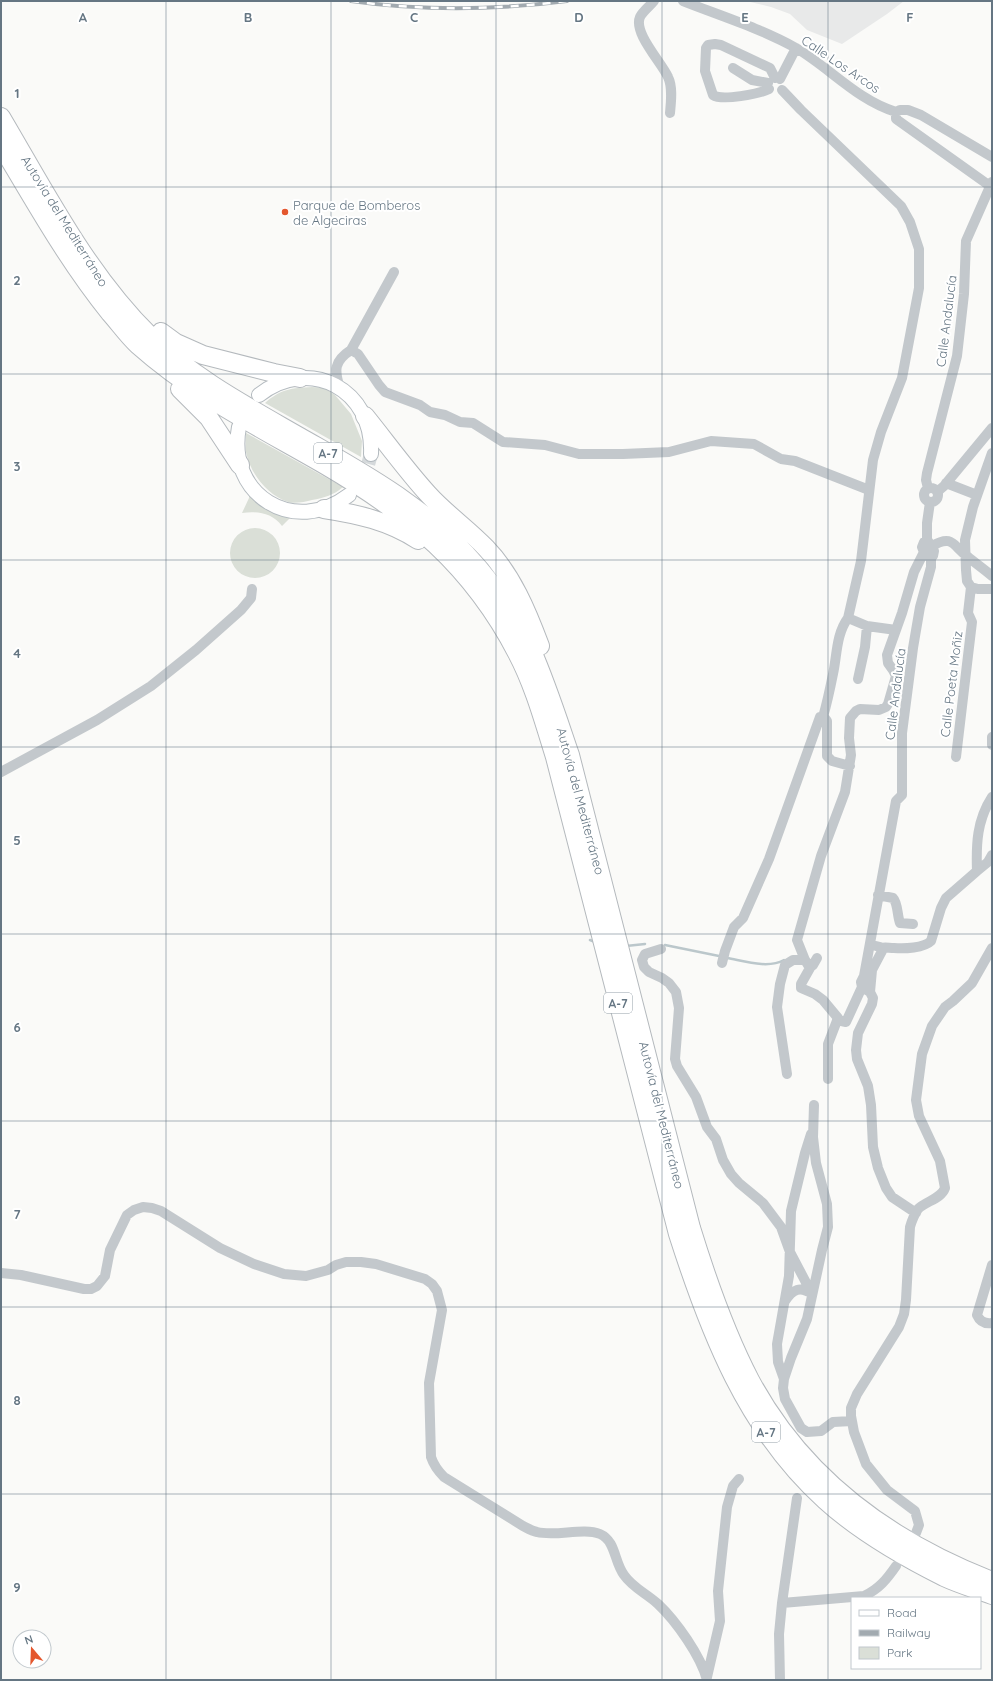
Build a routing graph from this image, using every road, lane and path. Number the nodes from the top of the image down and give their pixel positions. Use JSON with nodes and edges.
{"nodes":[{"id":1,"x":654,"y":1,"type":"edge"},
{"id":2,"x":683,"y":1,"type":"edge"},
{"id":3,"x":796,"y":48,"type":"junction"},
{"id":4,"x":733,"y":68,"type":"dead end"},
{"id":5,"x":773,"y":82,"type":"junction"},
{"id":6,"x":896,"y":112,"type":"junction"},
{"id":7,"x":670,"y":113,"type":"dead end"},
{"id":8,"x":1,"y":117,"type":"edge"},
{"id":9,"x":1,"y":145,"type":"edge"},
{"id":10,"x":992,"y":157,"type":"edge"},
{"id":11,"x":40,"y":183,"type":"junction"},
{"id":12,"x":991,"y":184,"type":"edge"},
{"id":13,"x":394,"y":272,"type":"dead end"},
{"id":14,"x":136,"y":344,"type":"junction"},
{"id":15,"x":351,"y":350,"type":"junction"},
{"id":16,"x":300,"y":378,"type":"junction"},
{"id":17,"x":340,"y":388,"type":"junction"},
{"id":18,"x":259,"y":395,"type":"dead end"},
{"id":19,"x":365,"y":416,"type":"junction"},
{"id":20,"x":239,"y":427,"type":"dead end"},
{"id":21,"x":992,"y":428,"type":"edge"},
{"id":22,"x":992,"y":453,"type":"edge"},
{"id":23,"x":371,"y":454,"type":"tunnel mouth"},
{"id":24,"x":240,"y":465,"type":"junction"},
{"id":25,"x":946,"y":483,"type":"junction"},
{"id":26,"x":868,"y":490,"type":"junction"},
{"id":27,"x":933,"y":490,"type":"junction"},
{"id":28,"x":349,"y":495,"type":"tunnel mouth"},
{"id":29,"x":977,"y":495,"type":"junction"},
{"id":30,"x":324,"y":509,"type":"junction"},
{"id":31,"x":928,"y":549,"type":"junction"},
{"id":32,"x":965,"y":555,"type":"junction"},
{"id":33,"x":992,"y":576,"type":"edge"},
{"id":34,"x":971,"y":587,"type":"junction"},
{"id":35,"x":992,"y":589,"type":"edge"},
{"id":36,"x":252,"y":590,"type":"dead end"},
{"id":37,"x":848,"y":618,"type":"junction"},
{"id":38,"x":867,"y":626,"type":"junction"},
{"id":39,"x":896,"y":630,"type":"junction"},
{"id":40,"x":518,"y":655,"type":"junction"},
{"id":41,"x":858,"y":679,"type":"dead end"},
{"id":42,"x":554,"y":706,"type":"junction"},
{"id":43,"x":823,"y":717,"type":"junction"},
{"id":44,"x":956,"y":757,"type":"dead end"},
{"id":45,"x":850,"y":766,"type":"junction"},
{"id":46,"x":1,"y":772,"type":"edge"},
{"id":47,"x":992,"y":797,"type":"edge"},
{"id":48,"x":583,"y":834,"type":"junction"},
{"id":49,"x":992,"y":855,"type":"edge"},
{"id":50,"x":977,"y":871,"type":"junction"},
{"id":51,"x":878,"y":895,"type":"junction"},
{"id":52,"x":913,"y":924,"type":"dead end"},
{"id":53,"x":881,"y":948,"type":"junction"},
{"id":54,"x":992,"y":948,"type":"edge"},
{"id":55,"x":660,"y":949,"type":"dead end"},
{"id":56,"x":868,"y":951,"type":"junction"},
{"id":57,"x":817,"y":958,"type":"dead end"},
{"id":58,"x":722,"y":963,"type":"dead end"},
{"id":59,"x":807,"y":963,"type":"junction"},
{"id":60,"x":866,"y":990,"type":"junction"},
{"id":61,"x":837,"y":1020,"type":"junction"},
{"id":62,"x":787,"y":1074,"type":"dead end"},
{"id":63,"x":828,"y":1079,"type":"dead end"},
{"id":64,"x":814,"y":1105,"type":"dead end"},
{"id":65,"x":813,"y":1130,"type":"junction"},
{"id":66,"x":668,"y":1169,"type":"junction"},
{"id":67,"x":916,"y":1212,"type":"junction"},
{"id":68,"x":790,"y":1252,"type":"junction"},
{"id":69,"x":992,"y":1265,"type":"edge"},
{"id":70,"x":1,"y":1273,"type":"edge"},
{"id":71,"x":812,"y":1294,"type":"junction"},
{"id":72,"x":785,"y":1300,"type":"junction"},
{"id":73,"x":992,"y":1324,"type":"edge"},
{"id":74,"x":784,"y":1379,"type":"junction"},
{"id":75,"x":852,"y":1420,"type":"junction"},
{"id":76,"x":739,"y":1479,"type":"dead end"},
{"id":77,"x":797,"y":1498,"type":"dead end"},
{"id":78,"x":916,"y":1533,"type":"dead end"},
{"id":79,"x":896,"y":1566,"type":"dead end"},
{"id":80,"x":992,"y":1581,"type":"edge"},
{"id":81,"x":992,"y":1595,"type":"edge"},
{"id":82,"x":851,"y":1597,"type":"edge"},
{"id":83,"x":852,"y":1597,"type":"edge"},
{"id":84,"x":782,"y":1603,"type":"junction"},
{"id":85,"x":707,"y":1679,"type":"edge"},
{"id":86,"x":780,"y":1680,"type":"edge"}],
"edges":[{"from":1,"to":7,"type":"street"},
{"from":2,"to":3,"type":"street","name":"Calle Los Arcos"},
{"from":3,"to":5,"type":"street"},
{"from":3,"to":6,"type":"street","name":"Calle Los Arcos"},
{"from":4,"to":5,"type":"street"},
{"from":5,"to":5,"type":"street"},
{"from":5,"to":26,"type":"street"},
{"from":6,"to":10,"type":"street","name":"Calle Los Arcos"},
{"from":6,"to":12,"type":"street"},
{"from":8,"to":11,"type":"highway","name":"Autovía del Mediterráneo","number":"A-7"},
{"from":9,"to":14,"type":"highway","name":"Autovía del Mediterráneo","number":"A-7"},
{"from":11,"to":16,"type":"highway"},
{"from":11,"to":42,"type":"highway","name":"Autovía del Mediterráneo","number":"A-7"},
{"from":12,"to":27,"type":"street","name":"Calle Andalucía"},
{"from":13,"to":15,"type":"street"},
{"from":14,"to":24,"type":"highway"},
{"from":14,"to":40,"type":"highway","name":"Autovía del Mediterráneo","number":"A-7"},
{"from":15,"to":17,"type":"street"},
{"from":15,"to":26,"type":"street"},
{"from":16,"to":17,"type":"street"},
{"from":16,"to":18,"type":"street"},
{"from":17,"to":19,"type":"street"},
{"from":19,"to":23,"type":"street"},
{"from":19,"to":42,"type":"highway"},
{"from":20,"to":24,"type":"street"},
{"from":21,"to":25,"type":"street"},
{"from":22,"to":29,"type":"street","name":"Calle Poeta Moñiz"},
{"from":24,"to":30,"type":"street"},
{"from":25,"to":27,"type":"street"},
{"from":25,"to":29,"type":"street"},
{"from":26,"to":37,"type":"street"},
{"from":27,"to":31,"type":"street","name":"Calle Andalucía"},
{"from":28,"to":30,"type":"street"},
{"from":29,"to":32,"type":"street","name":"Calle Poeta Moñiz"},
{"from":30,"to":40,"type":"highway"},
{"from":31,"to":32,"type":"street"},
{"from":31,"to":39,"type":"street"},
{"from":31,"to":51,"type":"street","name":"Calle Andalucía"},
{"from":32,"to":33,"type":"street"},
{"from":32,"to":34,"type":"street","name":"Calle Poeta Moñiz"},
{"from":34,"to":35,"type":"street"},
{"from":34,"to":44,"type":"street","name":"Calle Poeta Moñiz"},
{"from":36,"to":46,"type":"street"},
{"from":37,"to":38,"type":"street"},
{"from":37,"to":43,"type":"street"},
{"from":38,"to":39,"type":"street"},
{"from":38,"to":41,"type":"street"},
{"from":39,"to":45,"type":"street"},
{"from":40,"to":48,"type":"highway","name":"Autovía del Mediterráneo","number":"A-7"},
{"from":42,"to":48,"type":"highway","name":"Autovía del Mediterráneo","number":"A-7"},
{"from":43,"to":45,"type":"street"},
{"from":43,"to":58,"type":"street"},
{"from":45,"to":59,"type":"street"},
{"from":47,"to":50,"type":"street"},
{"from":48,"to":66,"type":"highway","name":"Autovía del Mediterráneo","number":"A-7"},
{"from":49,"to":50,"type":"street"},
{"from":50,"to":53,"type":"street"},
{"from":51,"to":52,"type":"street"},
{"from":51,"to":56,"type":"street","name":"Calle Andalucía"},
{"from":53,"to":56,"type":"street"},
{"from":53,"to":60,"type":"street","name":"Calle Andalucía"},
{"from":54,"to":67,"type":"street"},
{"from":55,"to":68,"type":"street"},
{"from":56,"to":60,"type":"street","name":"Calle Andalucía"},
{"from":57,"to":59,"type":"street"},
{"from":59,"to":61,"type":"street"},
{"from":59,"to":62,"type":"street"},
{"from":60,"to":61,"type":"street","name":"Calle Andalucía"},
{"from":60,"to":67,"type":"street","name":"Calle Andalucía"},
{"from":61,"to":63,"type":"street"},
{"from":64,"to":65,"type":"street"},
{"from":65,"to":68,"type":"street"},
{"from":65,"to":71,"type":"street"},
{"from":66,"to":80,"type":"highway","name":"Autovía del Mediterráneo","number":"A-7"},
{"from":66,"to":81,"type":"highway","name":"Autovía del Mediterráneo","number":"A-7"},
{"from":67,"to":75,"type":"street"},
{"from":68,"to":71,"type":"street"},
{"from":68,"to":72,"type":"street"},
{"from":69,"to":73,"type":"street"},
{"from":70,"to":85,"type":"street"},
{"from":71,"to":72,"type":"street"},
{"from":71,"to":74,"type":"street"},
{"from":72,"to":74,"type":"street"},
{"from":74,"to":75,"type":"street"},
{"from":75,"to":78,"type":"street"},
{"from":76,"to":85,"type":"street"},
{"from":77,"to":84,"type":"street"},
{"from":79,"to":83,"type":"street"},
{"from":82,"to":84,"type":"street"},
{"from":84,"to":86,"type":"street"}]}
